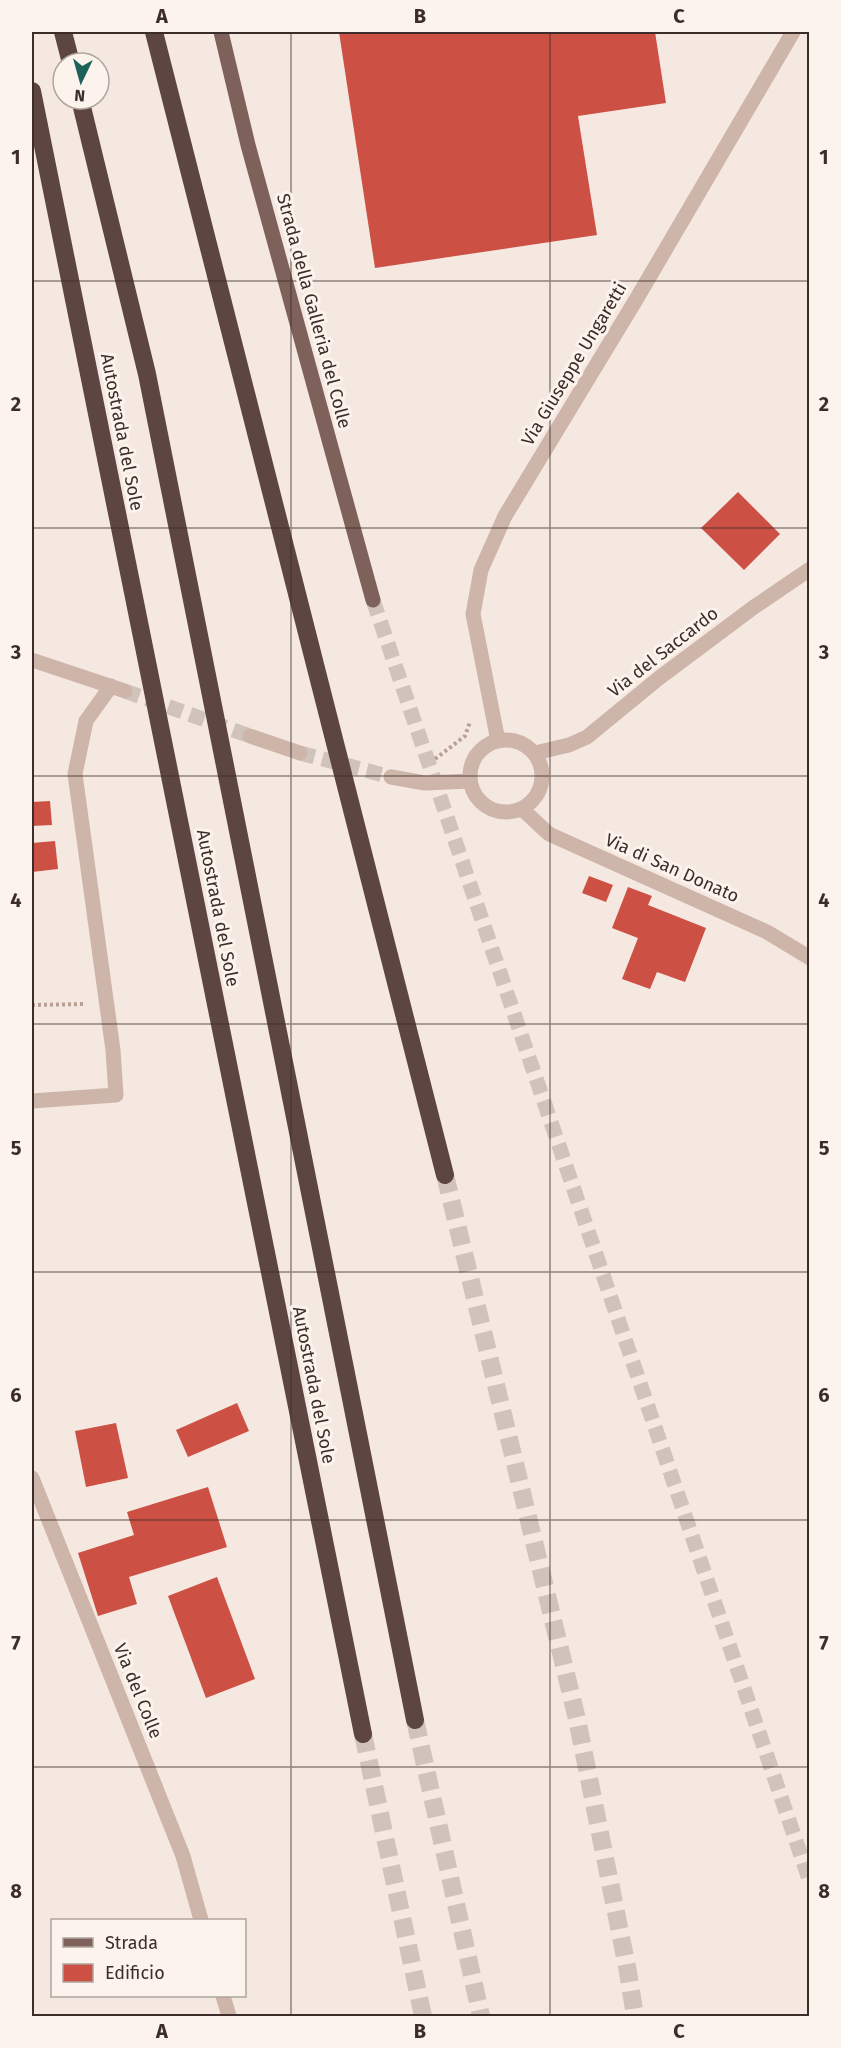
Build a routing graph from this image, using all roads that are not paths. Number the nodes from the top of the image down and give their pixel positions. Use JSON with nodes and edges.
{"nodes":[{"id":1,"x":63,"y":32,"type":"edge"},
{"id":2,"x":154,"y":32,"type":"edge"},
{"id":3,"x":221,"y":32,"type":"edge"},
{"id":4,"x":793,"y":32,"type":"edge"},
{"id":5,"x":68,"y":51,"type":"edge"},
{"id":6,"x":32,"y":91,"type":"edge"},
{"id":7,"x":83,"y":111,"type":"edge"},
{"id":8,"x":810,"y":569,"type":"edge"},
{"id":9,"x":373,"y":600,"type":"tunnel mouth"},
{"id":10,"x":32,"y":660,"type":"edge"},
{"id":11,"x":250,"y":736,"type":"tunnel mouth"},
{"id":12,"x":498,"y":741,"type":"junction"},
{"id":13,"x":300,"y":753,"type":"tunnel mouth"},
{"id":14,"x":535,"y":753,"type":"junction"},
{"id":15,"x":391,"y":777,"type":"tunnel mouth"},
{"id":16,"x":470,"y":781,"type":"junction"},
{"id":17,"x":522,"y":809,"type":"junction"},
{"id":18,"x":810,"y":958,"type":"edge"},
{"id":19,"x":32,"y":1101,"type":"edge"},
{"id":20,"x":445,"y":1175,"type":"tunnel mouth"},
{"id":21,"x":32,"y":1478,"type":"edge"},
{"id":22,"x":415,"y":1720,"type":"tunnel mouth"},
{"id":23,"x":363,"y":1734,"type":"tunnel mouth"},
{"id":24,"x":201,"y":1919,"type":"edge"},
{"id":25,"x":223,"y":1997,"type":"edge"},
{"id":26,"x":228,"y":2016,"type":"edge"}],
"edges":[{"from":1,"to":5,"type":"highway"},
{"from":2,"to":20,"type":"highway"},
{"from":3,"to":9,"type":"main road","name":"Strada della Galleria del Colle"},
{"from":4,"to":12,"type":"street","name":"Via Giuseppe Ungaretti"},
{"from":6,"to":23,"type":"highway","name":"Autostrada del Sole"},
{"from":7,"to":22,"type":"highway","name":"Autostrada del Sole"},
{"from":8,"to":14,"type":"street","name":"Via del Saccardo"},
{"from":10,"to":19,"type":"street"},
{"from":11,"to":13,"type":"street"},
{"from":12,"to":14,"type":"street"},
{"from":12,"to":16,"type":"street"},
{"from":14,"to":17,"type":"street"},
{"from":15,"to":16,"type":"street"},
{"from":16,"to":17,"type":"street"},
{"from":17,"to":18,"type":"street","name":"Via di San Donato"},
{"from":21,"to":24,"type":"street","name":"Via del Colle"},
{"from":25,"to":26,"type":"street"}]}
